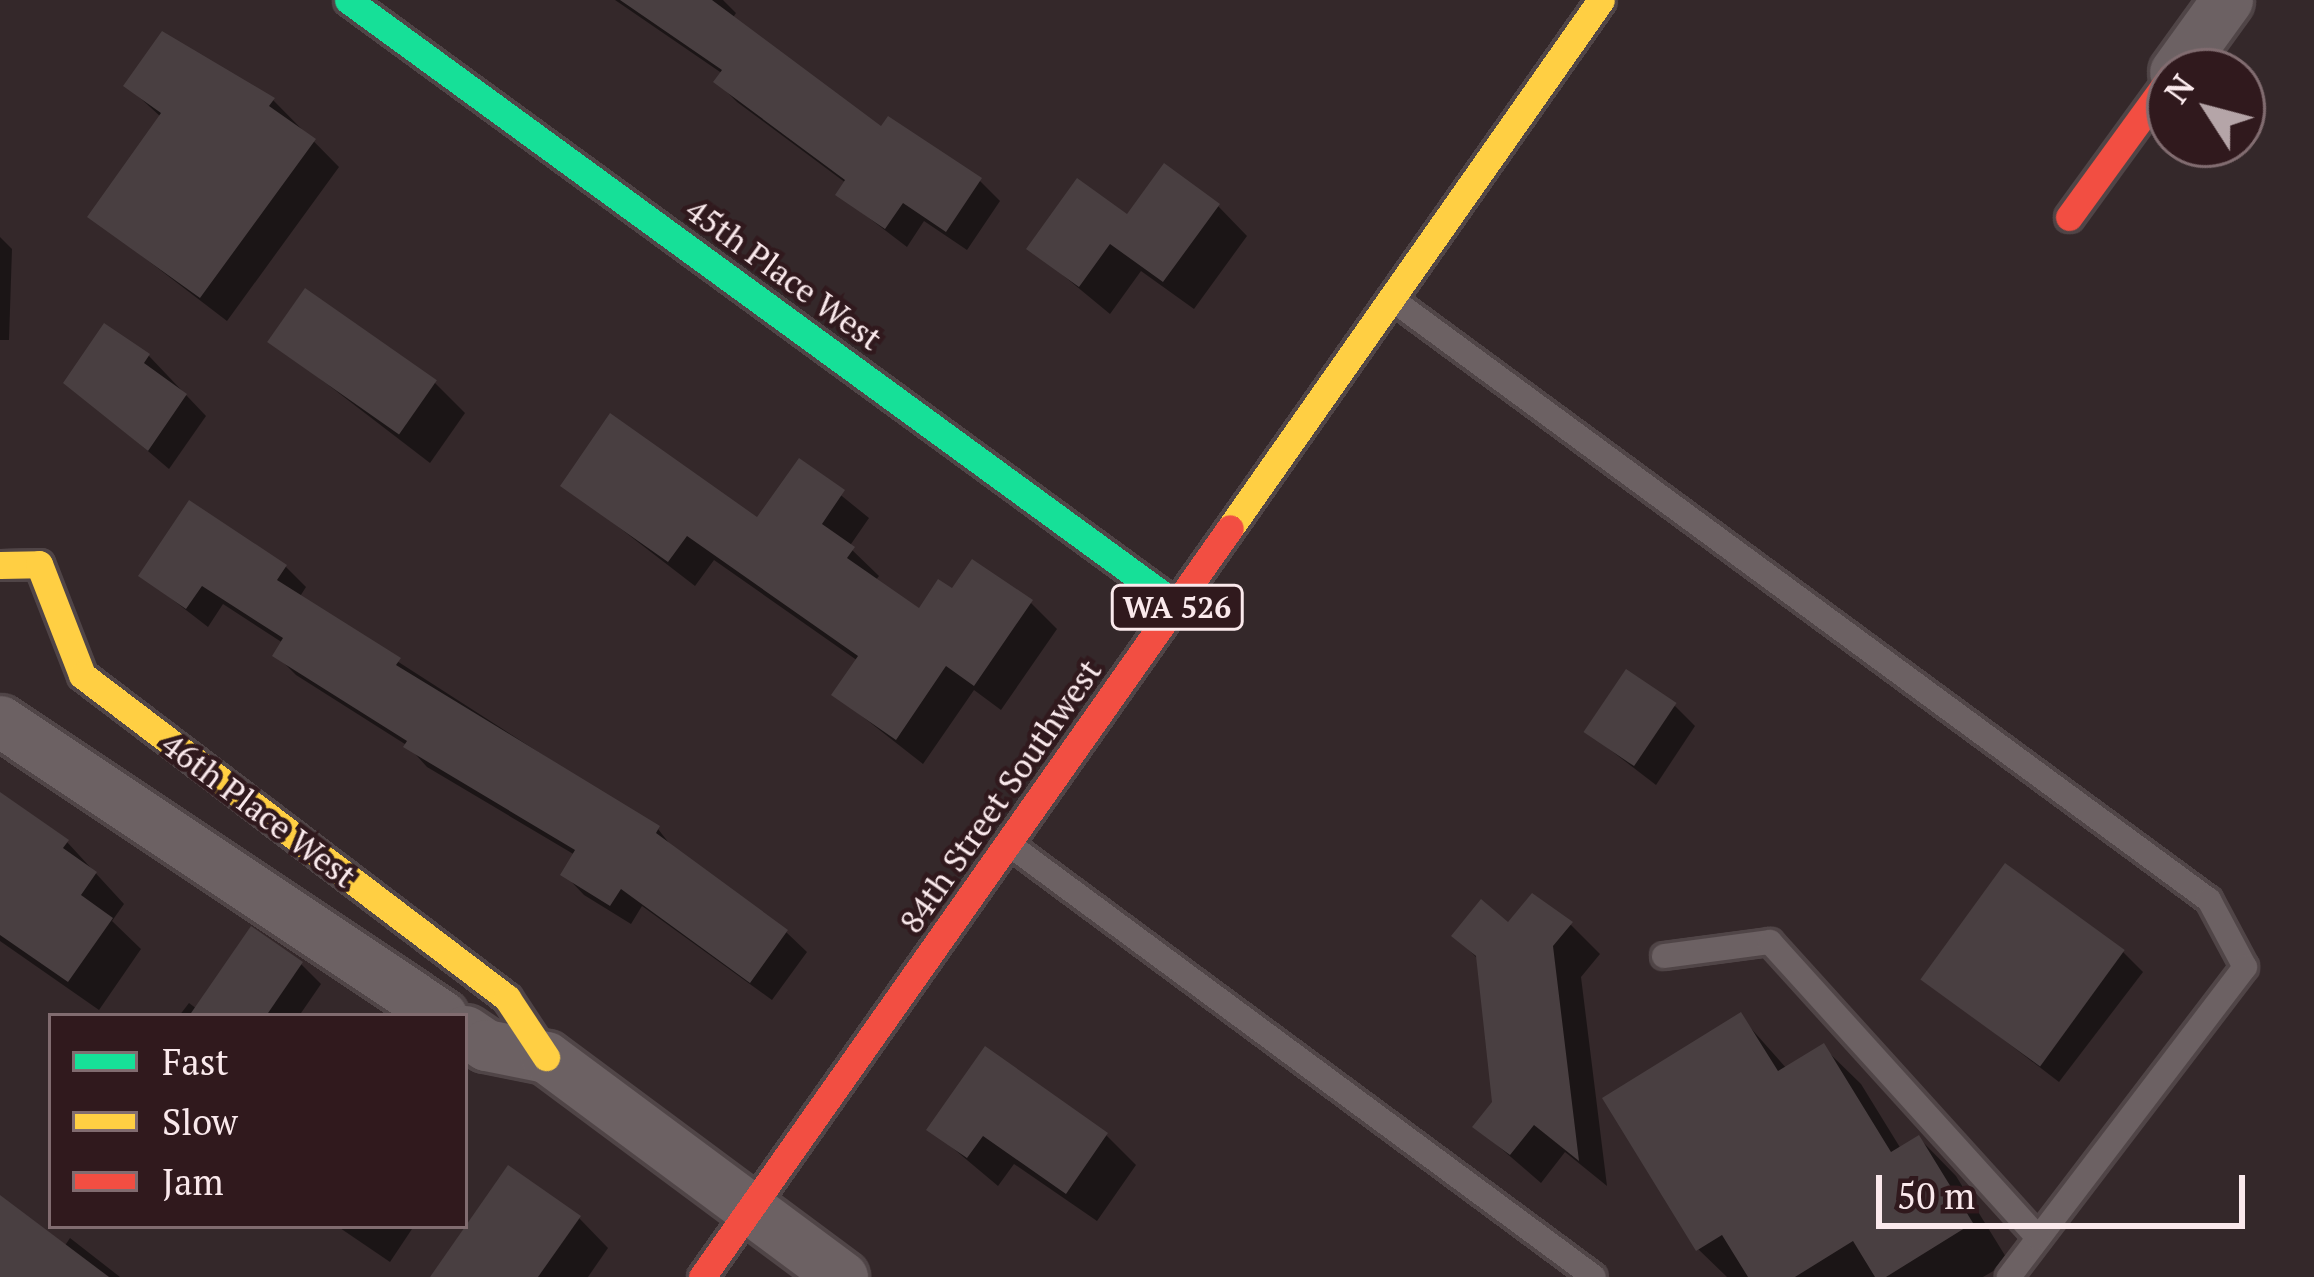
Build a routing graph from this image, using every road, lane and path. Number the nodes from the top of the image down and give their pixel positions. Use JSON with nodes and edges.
{"nodes":[{"id":1,"x":348,"y":0,"type":"edge"},
{"id":2,"x":1601,"y":0,"type":"edge"},
{"id":3,"x":2227,"y":0,"type":"edge"},
{"id":4,"x":2192,"y":48,"type":"edge"},
{"id":5,"x":2146,"y":111,"type":"edge"},
{"id":6,"x":2069,"y":217,"type":"dead end"},
{"id":7,"x":1393,"y":301,"type":"junction"},
{"id":8,"x":0,"y":566,"type":"edge"},
{"id":9,"x":1178,"y":606,"type":"junction"},
{"id":10,"x":0,"y":721,"type":"edge"},
{"id":11,"x":1010,"y":845,"type":"junction"},
{"id":12,"x":1664,"y":956,"type":"dead end"},
{"id":13,"x":438,"y":1013,"type":"edge"},
{"id":14,"x":468,"y":1033,"type":"edge"},
{"id":15,"x":546,"y":1058,"type":"junction"},
{"id":16,"x":749,"y":1211,"type":"junction"},
{"id":17,"x":2038,"y":1238,"type":"junction"},
{"id":18,"x":703,"y":1277,"type":"edge"},
{"id":19,"x":842,"y":1277,"type":"edge"},
{"id":20,"x":1594,"y":1277,"type":"edge"},
{"id":21,"x":2009,"y":1277,"type":"edge"}],
"edges":[{"from":1,"to":9,"type":"street","name":"45th Place West"},
{"from":2,"to":7,"type":"street","name":"84th Street Southwest","number":"WA 526"},
{"from":3,"to":4,"type":"street"},
{"from":5,"to":6,"type":"street"},
{"from":7,"to":9,"type":"street","name":"84th Street Southwest","number":"WA 526"},
{"from":7,"to":17,"type":"lane"},
{"from":8,"to":15,"type":"street","name":"46th Place West"},
{"from":9,"to":11,"type":"street","name":"84th Street Southwest","number":"WA 526"},
{"from":10,"to":13,"type":"street","name":"46th Place West"},
{"from":11,"to":16,"type":"street","name":"84th Street Southwest","number":"WA 526"},
{"from":11,"to":20,"type":"lane"},
{"from":12,"to":17,"type":"lane"},
{"from":14,"to":15,"type":"street","name":"46th Place West"},
{"from":15,"to":16,"type":"street","name":"46th Place West"},
{"from":16,"to":18,"type":"street","name":"84th Street Southwest","number":"WA 526"},
{"from":16,"to":19,"type":"street","name":"46th Place West"},
{"from":17,"to":21,"type":"lane"}]}
